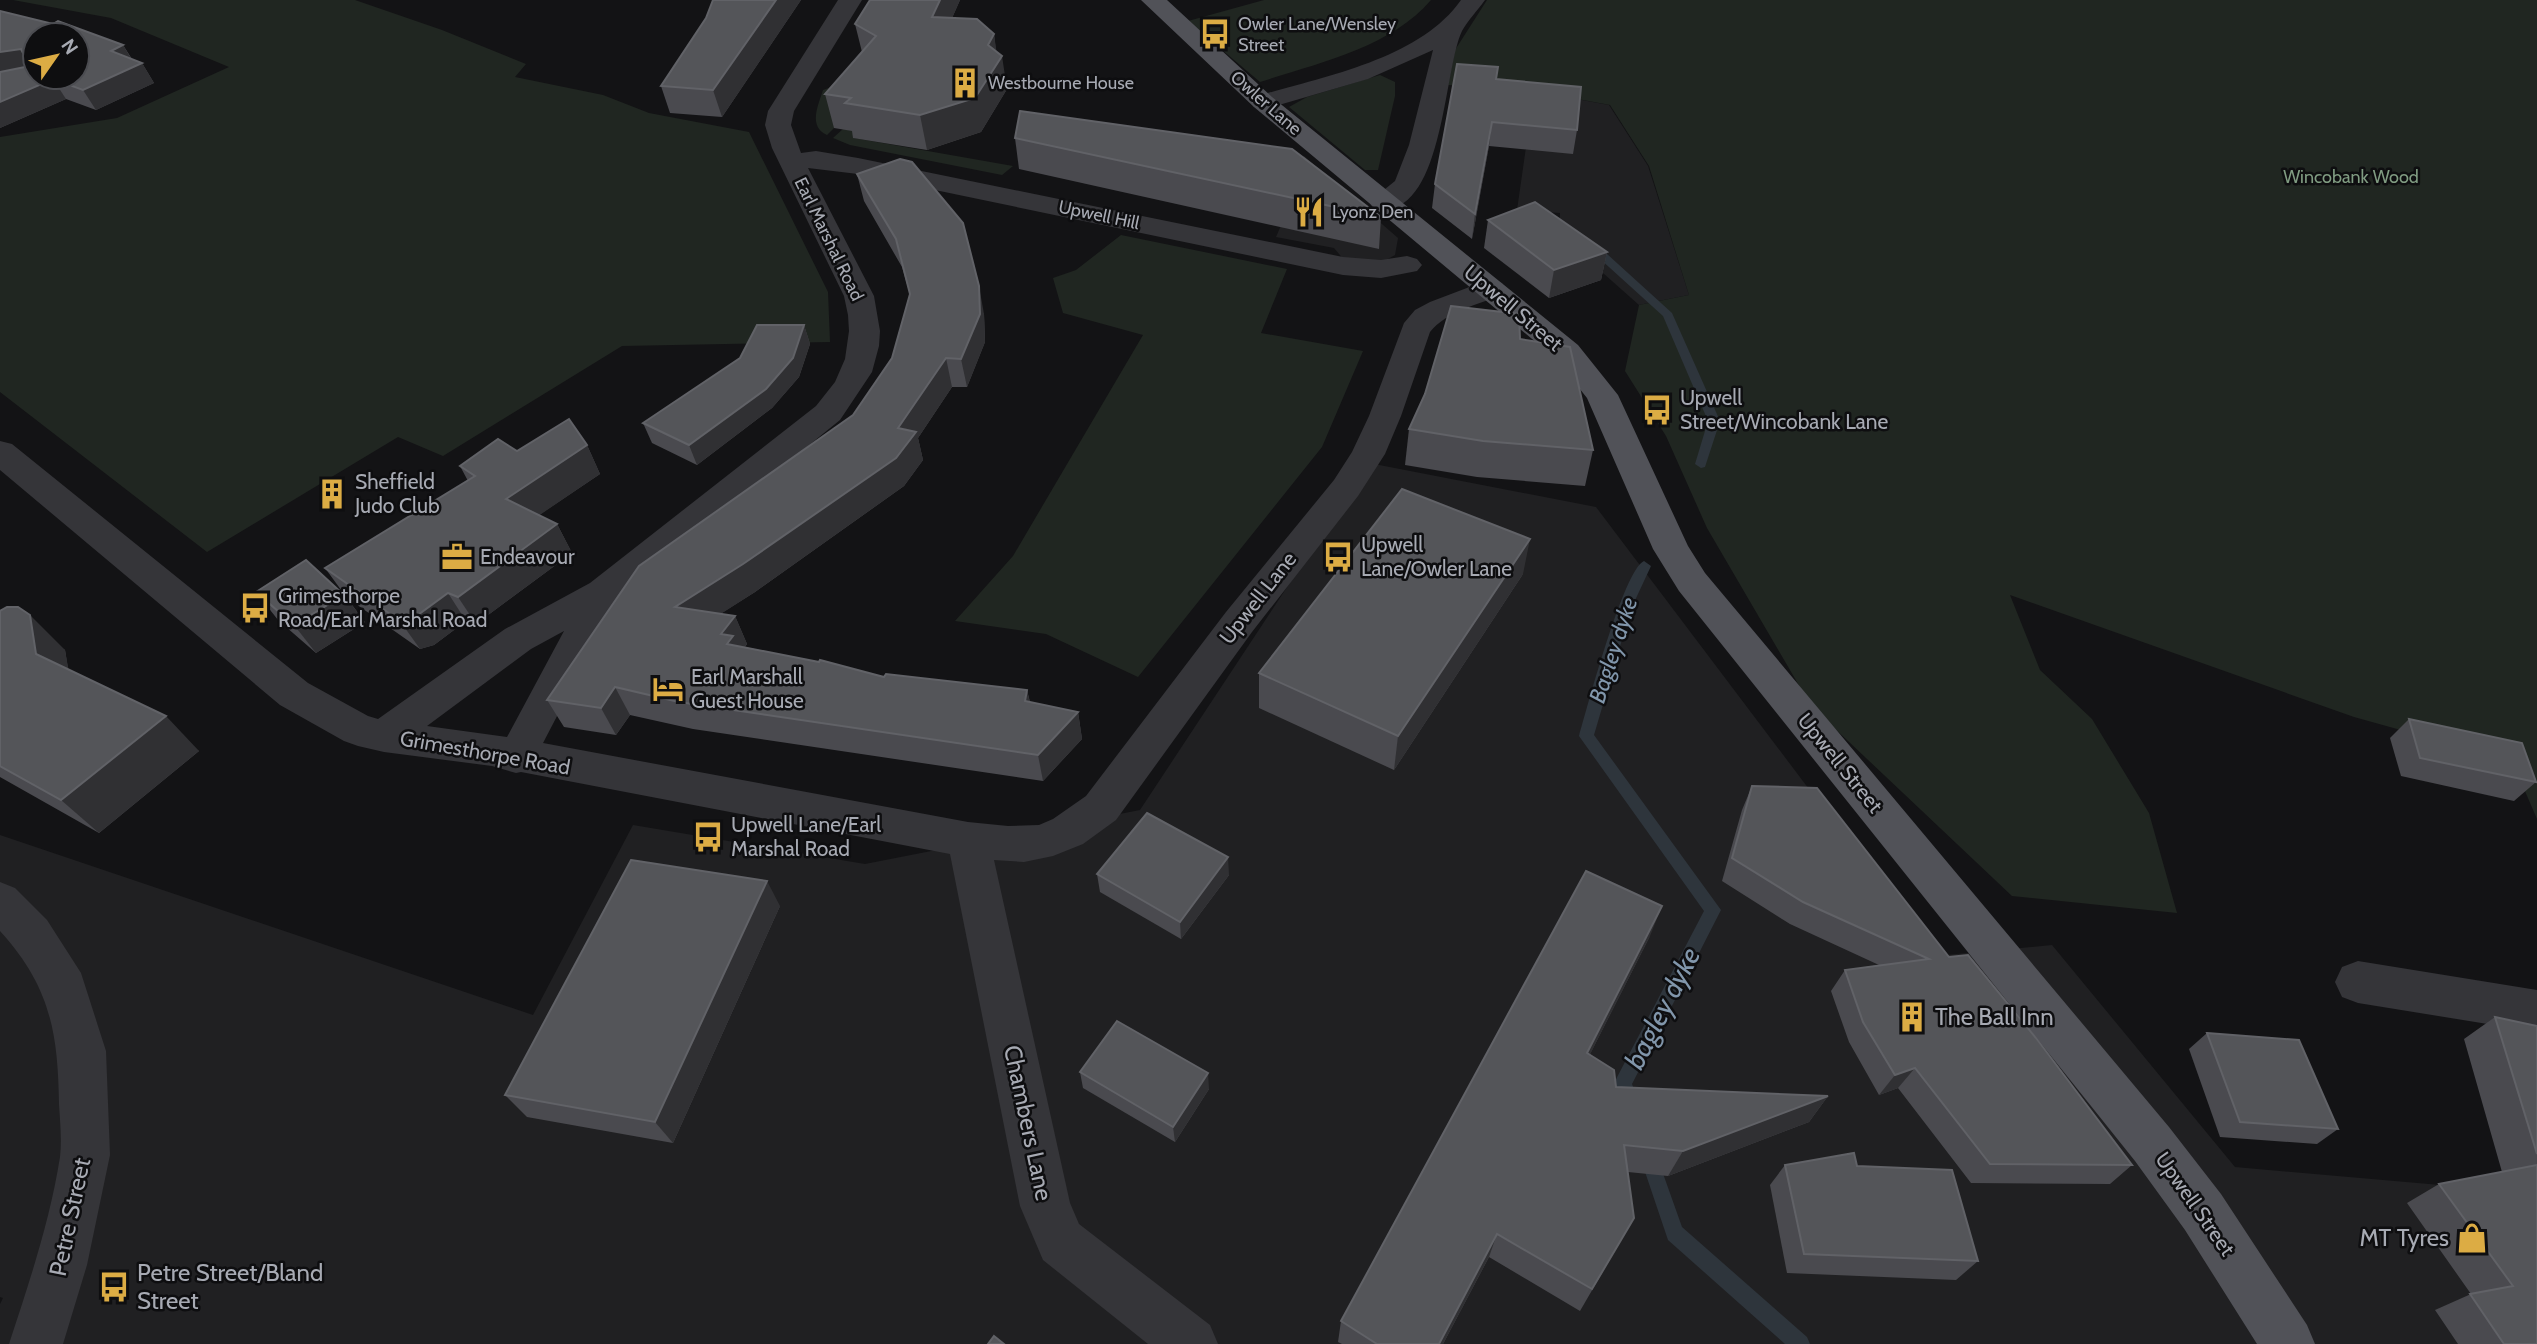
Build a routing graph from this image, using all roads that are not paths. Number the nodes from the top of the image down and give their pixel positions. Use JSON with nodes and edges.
{"nodes":[{"id":1,"x":850,"y":0,"type":"edge"},
{"id":2,"x":1153,"y":0,"type":"edge"},
{"id":3,"x":1474,"y":0,"type":"edge"},
{"id":4,"x":1451,"y":29,"type":"junction"},
{"id":5,"x":1380,"y":66,"type":"junction"},
{"id":6,"x":1438,"y":75,"type":"junction"},
{"id":7,"x":1263,"y":102,"type":"junction"},
{"id":8,"x":792,"y":162,"type":"junction"},
{"id":9,"x":1383,"y":202,"type":"junction"},
{"id":10,"x":1428,"y":238,"type":"junction"},
{"id":11,"x":1407,"y":265,"type":"junction"},
{"id":12,"x":1492,"y":289,"type":"junction"},
{"id":13,"x":1415,"y":330,"type":"junction"},
{"id":14,"x":0,"y":452,"type":"edge"},
{"id":15,"x":603,"y":592,"type":"junction"},
{"id":16,"x":384,"y":736,"type":"junction"},
{"id":17,"x":516,"y":757,"type":"junction"},
{"id":18,"x":1059,"y":838,"type":"joint"},
{"id":19,"x":968,"y":841,"type":"junction"},
{"id":20,"x":0,"y":901,"type":"edge"},
{"id":21,"x":2358,"y":982,"type":"dead end"},
{"id":22,"x":2537,"y":1011,"type":"edge"},
{"id":23,"x":36,"y":1344,"type":"edge"},
{"id":24,"x":1191,"y":1344,"type":"edge"},
{"id":25,"x":2288,"y":1344,"type":"edge"}],
"edges":[{"from":1,"to":8,"type":"street","name":"Earl Marshal Road"},
{"from":2,"to":7,"type":"main road","name":"Owler Lane"},
{"from":3,"to":4,"type":"street"},
{"from":4,"to":5,"type":"street"},
{"from":4,"to":6,"type":"street"},
{"from":5,"to":6,"type":"street"},
{"from":5,"to":7,"type":"street"},
{"from":6,"to":9,"type":"street"},
{"from":7,"to":9,"type":"main road","name":"Owler Lane"},
{"from":8,"to":11,"type":"street","name":"Upwell Hill"},
{"from":8,"to":15,"type":"street","name":"Earl Marshal Road"},
{"from":9,"to":10,"type":"main road","name":"Upwell Street"},
{"from":10,"to":11,"type":"street"},
{"from":10,"to":12,"type":"main road","name":"Upwell Street"},
{"from":11,"to":13,"type":"street","name":"Upwell Lane"},
{"from":12,"to":13,"type":"street","name":"Upwell Lane"},
{"from":12,"to":25,"type":"main road","name":"Upwell Street"},
{"from":13,"to":18,"type":"street","name":"Upwell Lane"},
{"from":14,"to":16,"type":"street","name":"Grimesthorpe Road"},
{"from":15,"to":16,"type":"street","name":"Earl Marshal Road"},
{"from":15,"to":17,"type":"street","name":"Earl Marshal Road"},
{"from":16,"to":17,"type":"street","name":"Grimesthorpe Road"},
{"from":17,"to":19,"type":"street","name":"Grimesthorpe Road"},
{"from":18,"to":19,"type":"street","name":"Grimesthorpe Road"},
{"from":19,"to":24,"type":"street","name":"Chambers Lane"},
{"from":20,"to":23,"type":"street","name":"Petre Street"},
{"from":21,"to":22,"type":"street"}]}
